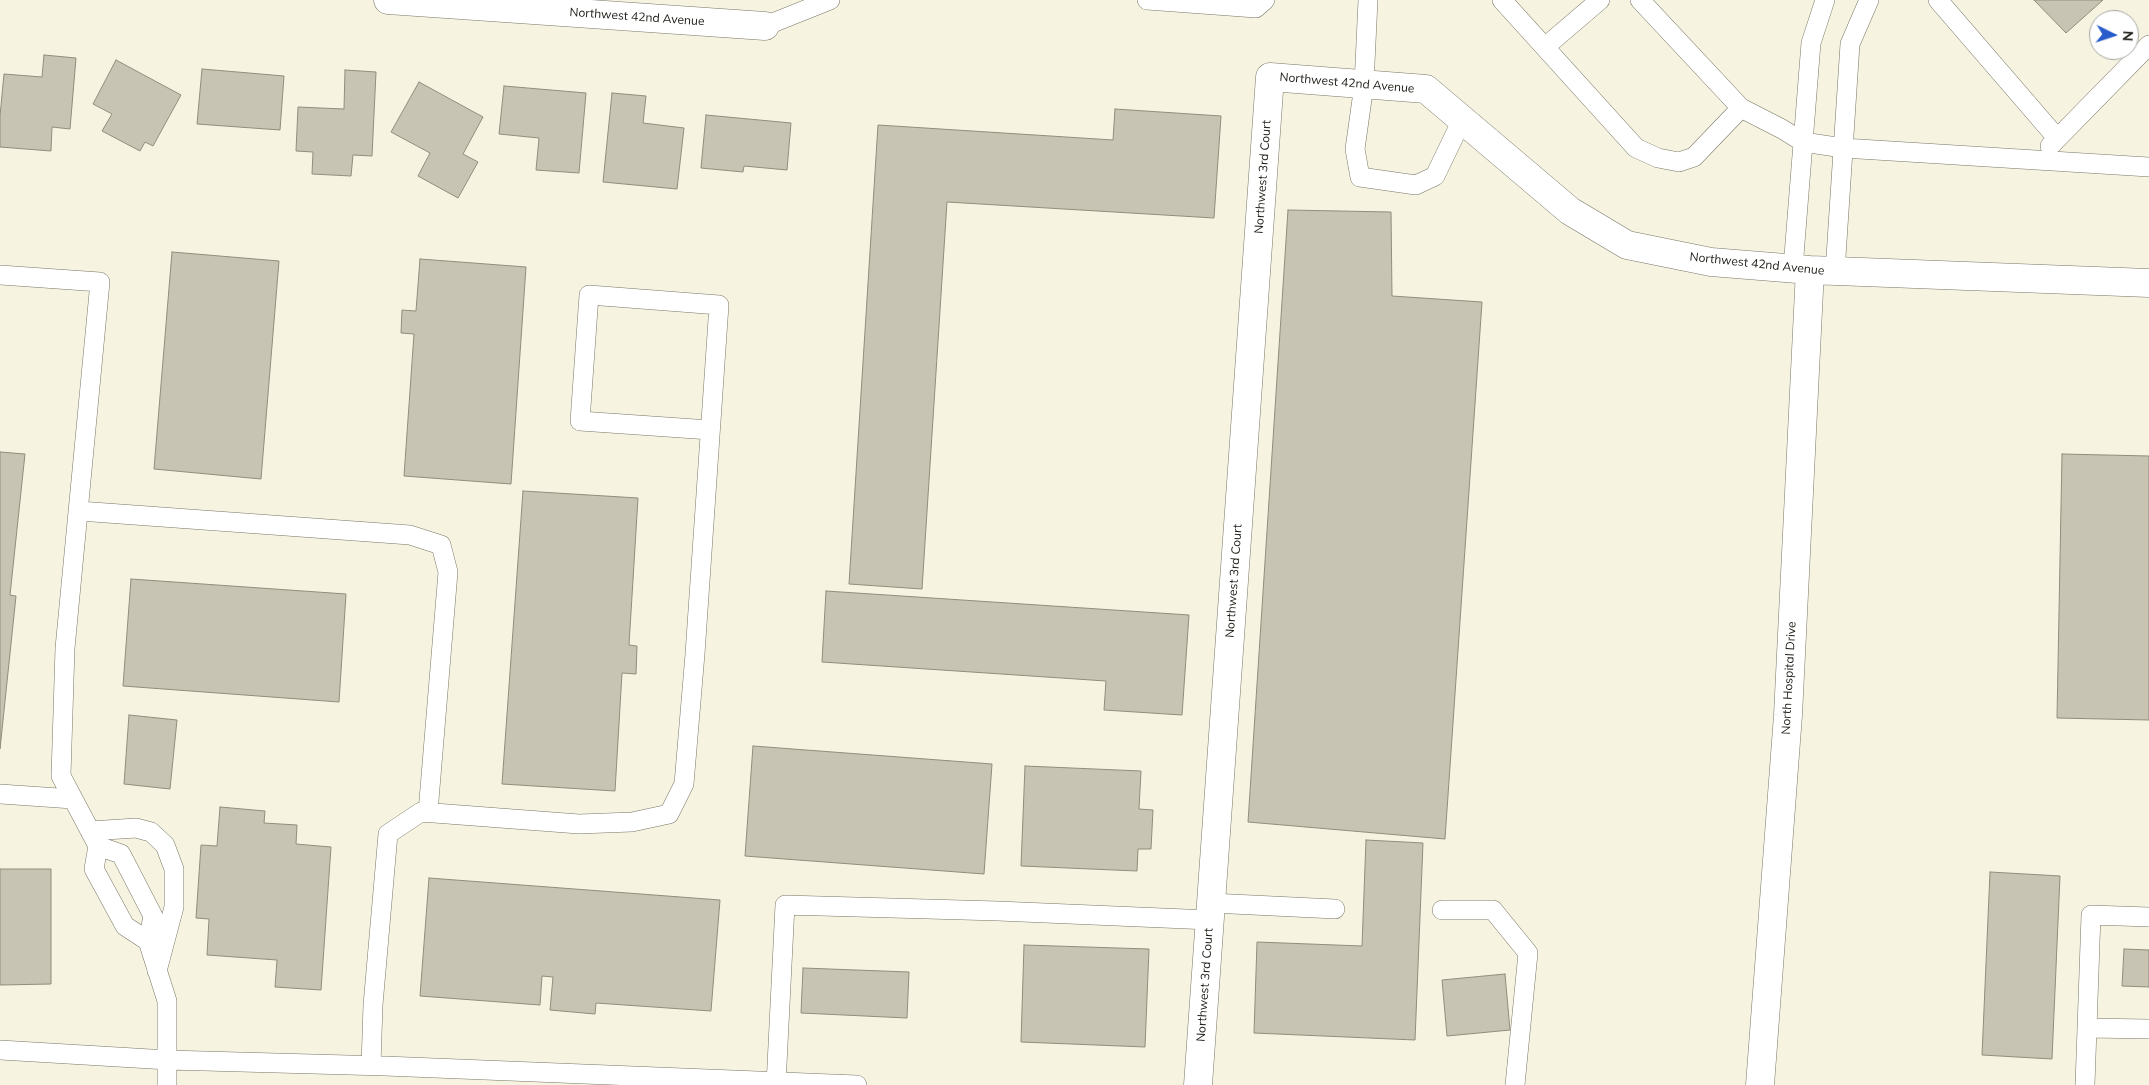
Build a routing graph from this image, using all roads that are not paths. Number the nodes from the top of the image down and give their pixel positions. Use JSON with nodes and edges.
{"nodes":[{"id":1,"x":388,"y":0,"type":"edge"},
{"id":2,"x":830,"y":0,"type":"edge"},
{"id":3,"x":1147,"y":0,"type":"edge"},
{"id":4,"x":1265,"y":0,"type":"edge"},
{"id":5,"x":1368,"y":0,"type":"edge"},
{"id":6,"x":1502,"y":0,"type":"edge"},
{"id":7,"x":1600,"y":0,"type":"edge"},
{"id":8,"x":1640,"y":0,"type":"edge"},
{"id":9,"x":1825,"y":0,"type":"edge"},
{"id":10,"x":1869,"y":0,"type":"edge"},
{"id":11,"x":1938,"y":0,"type":"edge"},
{"id":12,"x":765,"y":26,"type":"joint"},
{"id":13,"x":2149,"y":45,"type":"edge"},
{"id":14,"x":1545,"y":46,"type":"junction"},
{"id":15,"x":1270,"y":77,"type":"joint"},
{"id":16,"x":1364,"y":85,"type":"junction"},
{"id":17,"x":1741,"y":108,"type":"junction"},
{"id":18,"x":1462,"y":120,"type":"junction"},
{"id":19,"x":2057,"y":138,"type":"junction"},
{"id":20,"x":1803,"y":142,"type":"junction"},
{"id":21,"x":1843,"y":148,"type":"junction"},
{"id":22,"x":2038,"y":160,"type":"junction"},
{"id":23,"x":2149,"y":167,"type":"edge"},
{"id":24,"x":1813,"y":270,"type":"junction"},
{"id":25,"x":0,"y":275,"type":"edge"},
{"id":26,"x":2149,"y":283,"type":"edge"},
{"id":27,"x":710,"y":430,"type":"junction"},
{"id":28,"x":79,"y":511,"type":"junction"},
{"id":29,"x":0,"y":794,"type":"edge"},
{"id":30,"x":74,"y":799,"type":"junction"},
{"id":31,"x":428,"y":812,"type":"junction"},
{"id":32,"x":94,"y":838,"type":"junction"},
{"id":33,"x":1336,"y":909,"type":"dead end"},
{"id":34,"x":1442,"y":910,"type":"dead end"},
{"id":35,"x":1210,"y":911,"type":"junction"},
{"id":36,"x":2149,"y":917,"type":"edge"},
{"id":37,"x":148,"y":941,"type":"junction"},
{"id":38,"x":157,"y":970,"type":"junction"},
{"id":39,"x":2088,"y":1028,"type":"junction"},
{"id":40,"x":2149,"y":1029,"type":"edge"},
{"id":41,"x":0,"y":1050,"type":"edge"},
{"id":42,"x":168,"y":1060,"type":"junction"},
{"id":43,"x":371,"y":1066,"type":"junction"},
{"id":44,"x":776,"y":1083,"type":"edge"},
{"id":45,"x":167,"y":1085,"type":"edge"},
{"id":46,"x":857,"y":1085,"type":"edge"},
{"id":47,"x":1198,"y":1085,"type":"edge"},
{"id":48,"x":1515,"y":1085,"type":"edge"},
{"id":49,"x":1760,"y":1085,"type":"edge"},
{"id":50,"x":2085,"y":1085,"type":"edge"}],
"edges":[{"from":1,"to":12,"type":"street","name":"Northwest 42nd Avenue"},
{"from":2,"to":12,"type":"lane"},
{"from":3,"to":4,"type":"lane"},
{"from":5,"to":16,"type":"lane"},
{"from":6,"to":14,"type":"lane"},
{"from":7,"to":14,"type":"lane"},
{"from":8,"to":17,"type":"lane"},
{"from":9,"to":20,"type":"lane"},
{"from":10,"to":21,"type":"lane"},
{"from":11,"to":19,"type":"lane"},
{"from":13,"to":19,"type":"lane"},
{"from":14,"to":17,"type":"lane"},
{"from":15,"to":16,"type":"street","name":"Northwest 42nd Avenue"},
{"from":15,"to":35,"type":"street","name":"Northwest 3rd Court"},
{"from":16,"to":18,"type":"street","name":"Northwest 42nd Avenue"},
{"from":16,"to":18,"type":"lane"},
{"from":17,"to":20,"type":"lane"},
{"from":18,"to":24,"type":"street","name":"Northwest 42nd Avenue"},
{"from":19,"to":22,"type":"lane"},
{"from":20,"to":21,"type":"lane"},
{"from":20,"to":24,"type":"lane"},
{"from":21,"to":22,"type":"lane"},
{"from":21,"to":24,"type":"lane"},
{"from":22,"to":23,"type":"lane"},
{"from":24,"to":26,"type":"street","name":"Northwest 42nd Avenue"},
{"from":24,"to":49,"type":"street","name":"North Hospital Drive"},
{"from":25,"to":28,"type":"lane"},
{"from":27,"to":27,"type":"lane"},
{"from":27,"to":31,"type":"lane"},
{"from":28,"to":30,"type":"lane"},
{"from":28,"to":31,"type":"lane"},
{"from":29,"to":30,"type":"lane"},
{"from":30,"to":32,"type":"lane"},
{"from":31,"to":43,"type":"lane"},
{"from":32,"to":37,"type":"lane"},
{"from":32,"to":37,"type":"lane"},
{"from":32,"to":38,"type":"lane"},
{"from":33,"to":35,"type":"lane"},
{"from":34,"to":48,"type":"lane"},
{"from":35,"to":44,"type":"lane"},
{"from":35,"to":47,"type":"street","name":"Northwest 3rd Court"},
{"from":36,"to":39,"type":"lane"},
{"from":37,"to":38,"type":"lane"},
{"from":38,"to":42,"type":"lane"},
{"from":39,"to":40,"type":"lane"},
{"from":39,"to":50,"type":"lane"},
{"from":41,"to":42,"type":"lane"},
{"from":42,"to":43,"type":"lane"},
{"from":42,"to":45,"type":"lane"},
{"from":43,"to":44,"type":"lane"},
{"from":44,"to":46,"type":"lane"}]}
